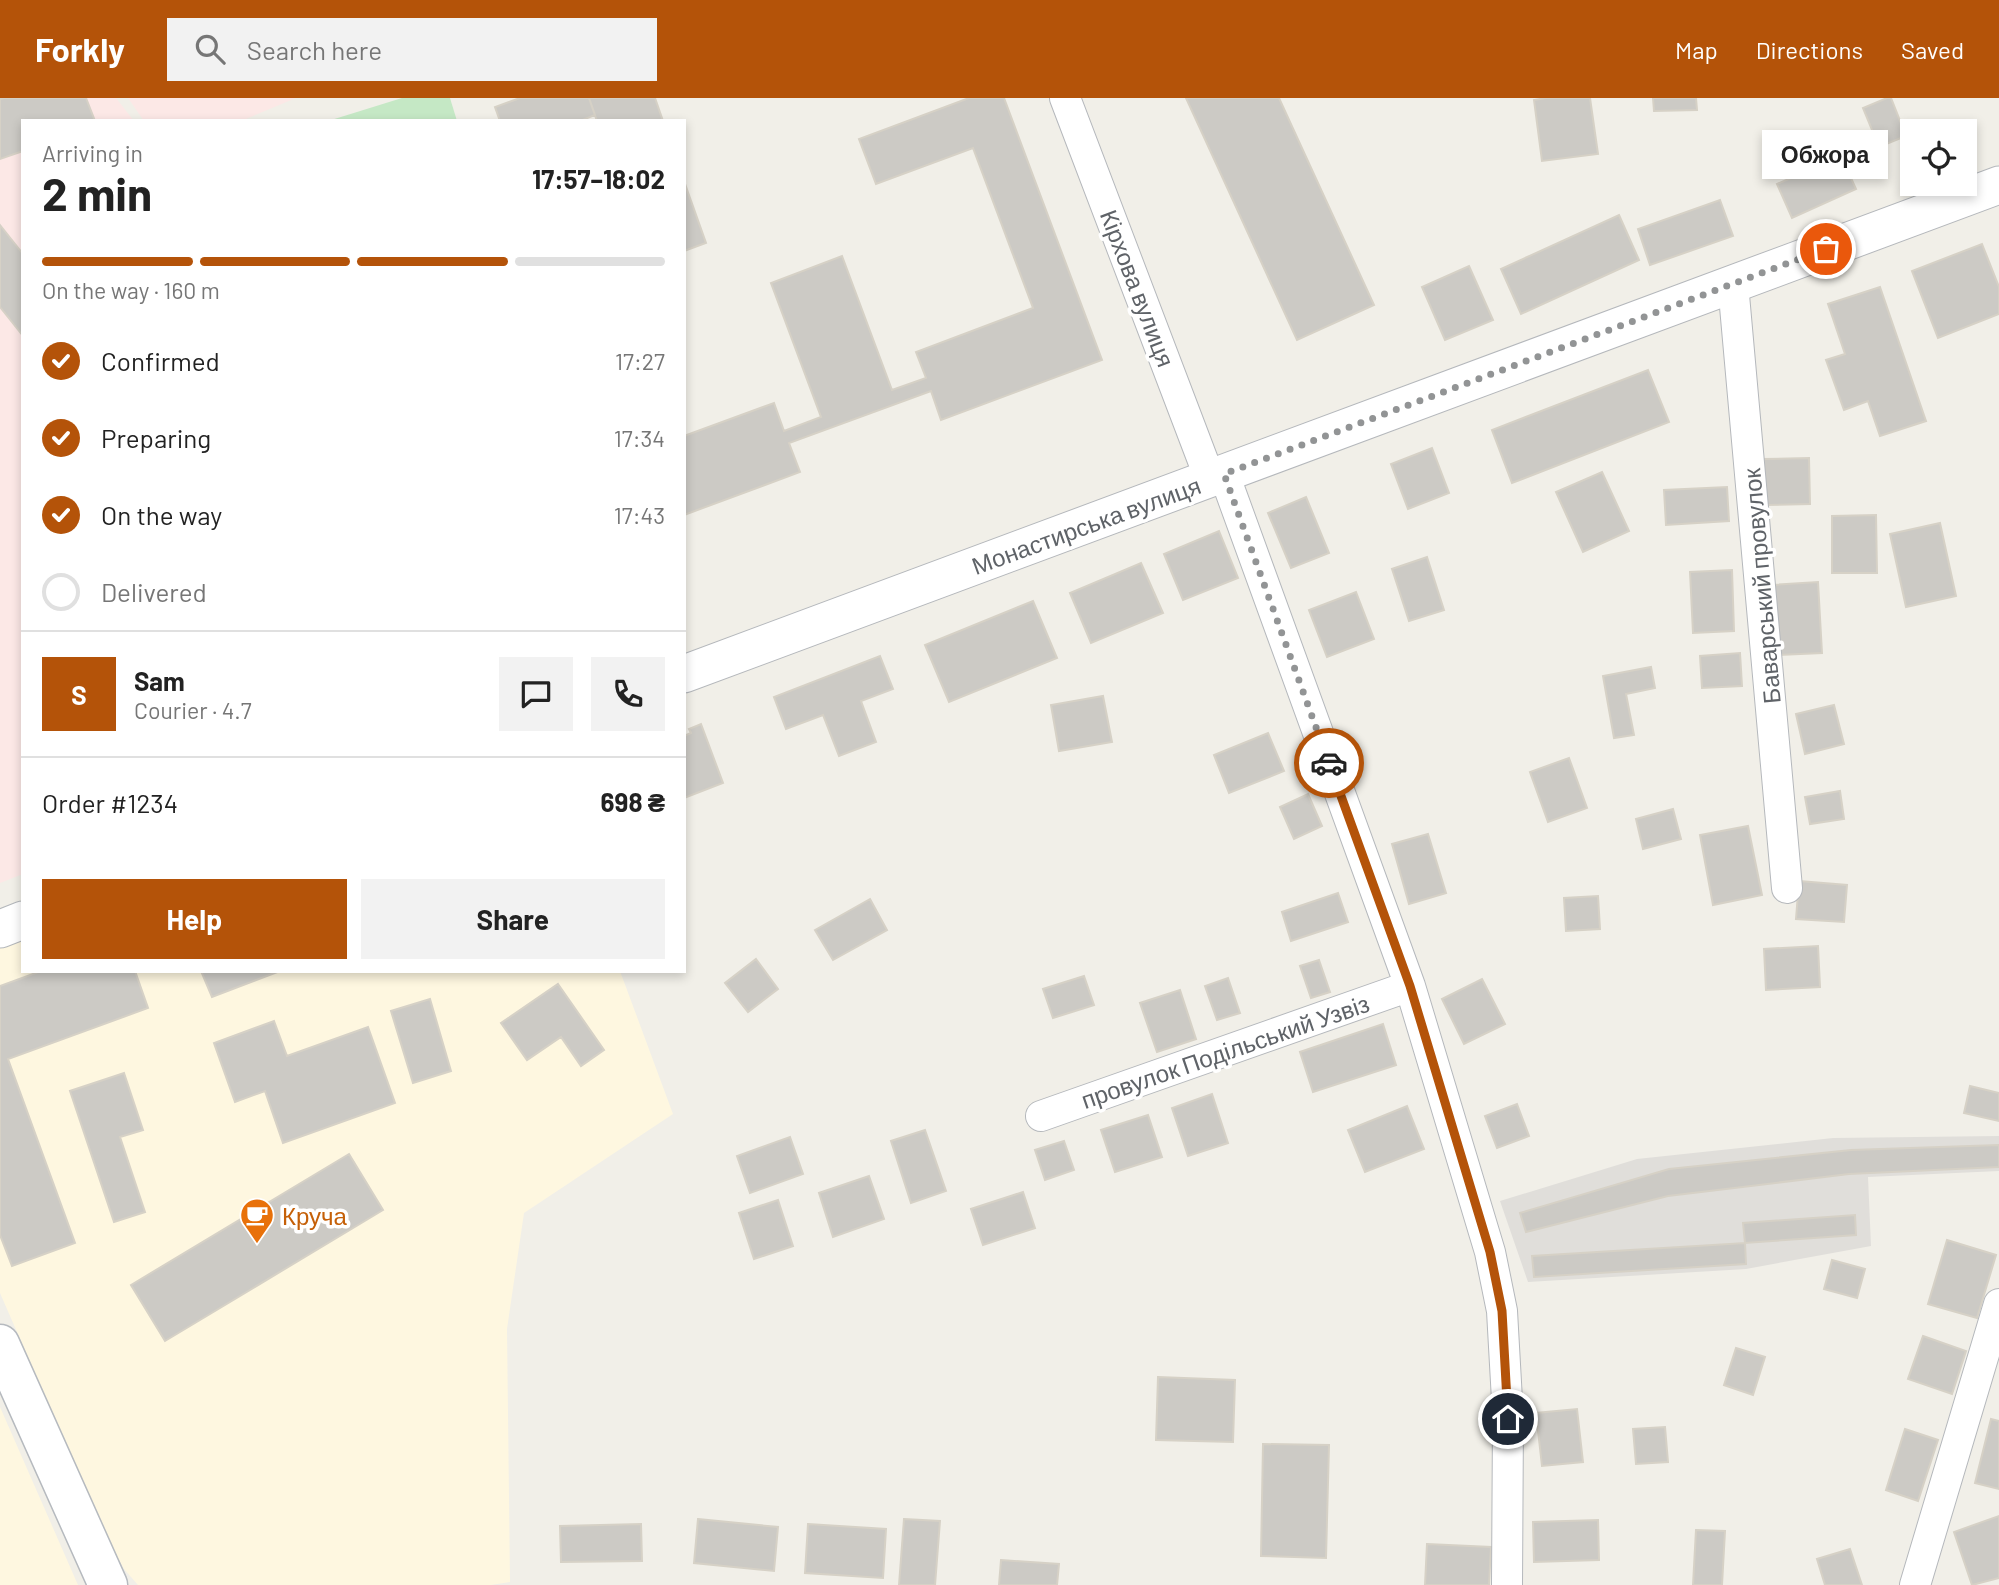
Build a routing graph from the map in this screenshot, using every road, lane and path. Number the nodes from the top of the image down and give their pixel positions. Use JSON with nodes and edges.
{"nodes":[{"id":1,"x":1065,"y":98,"type":"edge"},
{"id":2,"x":1999,"y":185,"type":"edge"},
{"id":3,"x":1733,"y":284,"type":"junction"},
{"id":4,"x":1217,"y":476,"type":"junction"},
{"id":5,"x":686,"y":673,"type":"edge"},
{"id":6,"x":1787,"y":888,"type":"dead end"},
{"id":7,"x":21,"y":921,"type":"edge"},
{"id":8,"x":0,"y":929,"type":"edge"},
{"id":9,"x":1410,"y":986,"type":"junction"},
{"id":10,"x":1041,"y":1116,"type":"dead end"},
{"id":11,"x":1999,"y":1304,"type":"edge"},
{"id":12,"x":0,"y":1344,"type":"edge"},
{"id":13,"x":108,"y":1585,"type":"edge"},
{"id":14,"x":1507,"y":1585,"type":"edge"},
{"id":15,"x":1915,"y":1585,"type":"edge"}],
"edges":[{"from":1,"to":4,"type":"street","name":"Кірхова вулиця"},
{"from":2,"to":3,"type":"street","name":"Монастирська вулиця"},
{"from":3,"to":4,"type":"street","name":"Монастирська вулиця"},
{"from":3,"to":6,"type":"street","name":"Баварський провулок"},
{"from":4,"to":5,"type":"street","name":"Монастирська вулиця"},
{"from":4,"to":9,"type":"street","name":"Кірхова вулиця"},
{"from":7,"to":8,"type":"street"},
{"from":9,"to":10,"type":"street","name":"провулок Подільський Узвіз"},
{"from":9,"to":14,"type":"street","name":"Кірхова вулиця"},
{"from":11,"to":15,"type":"street"},
{"from":12,"to":13,"type":"main road"}]}
